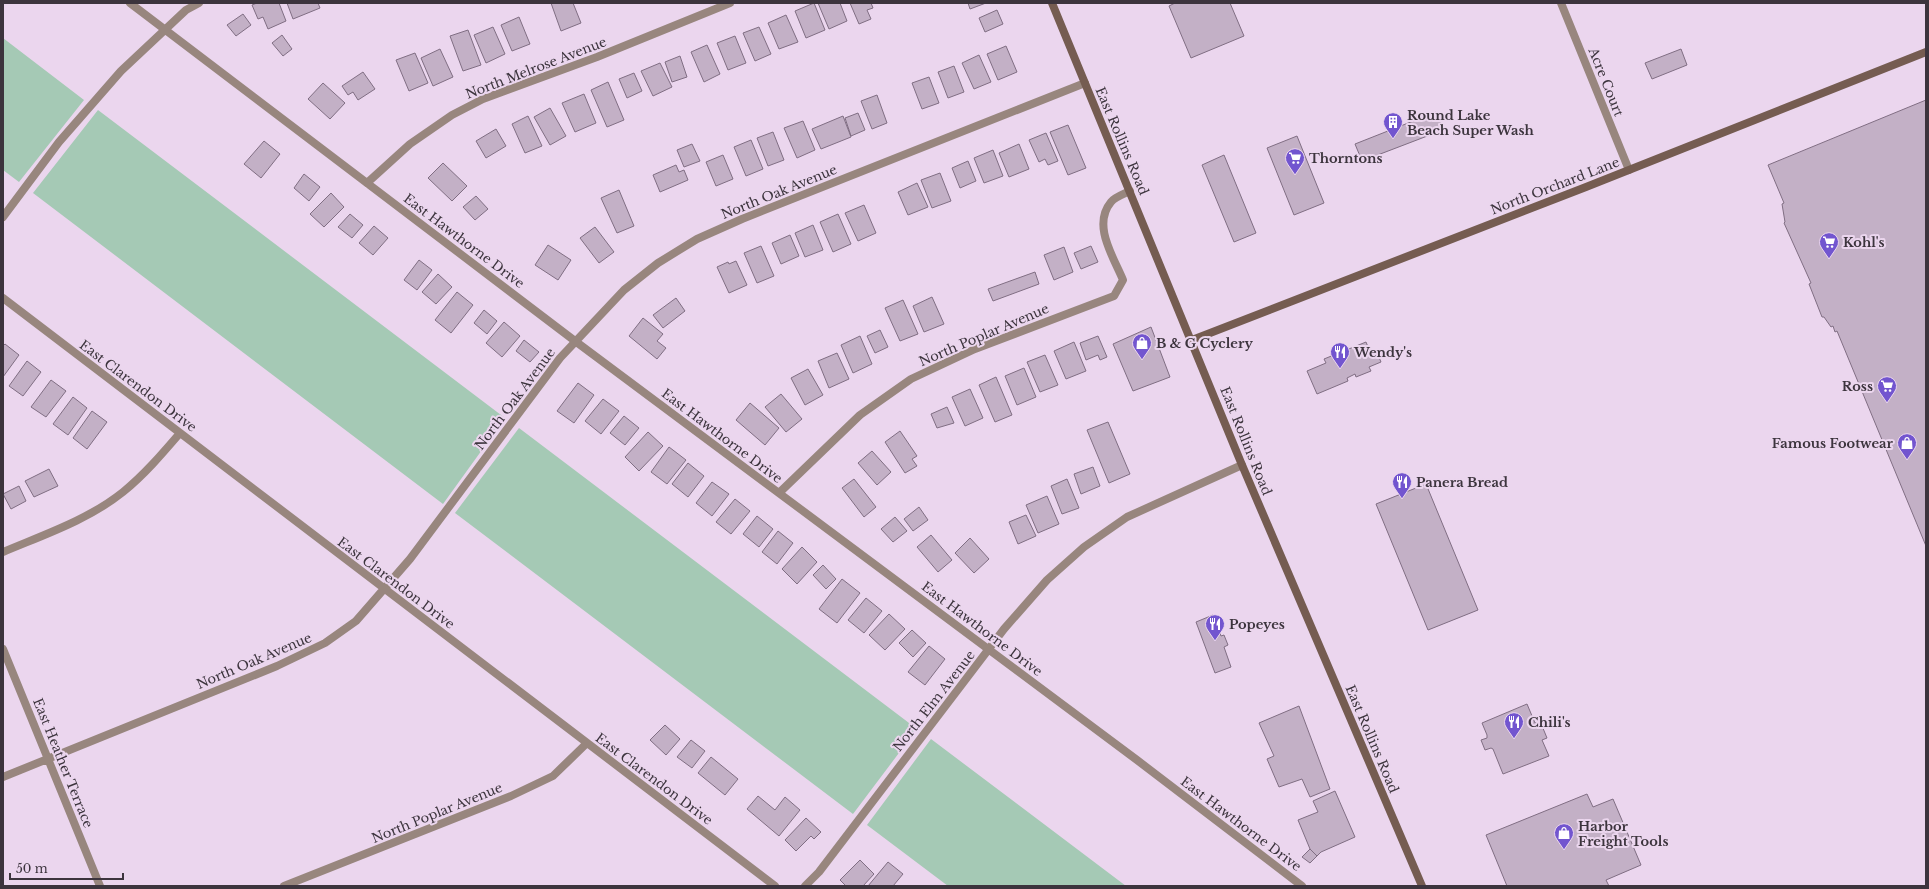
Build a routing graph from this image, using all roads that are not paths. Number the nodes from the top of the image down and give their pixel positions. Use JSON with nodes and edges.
{"nodes":[{"id":1,"x":130,"y":3,"type":"edge"},
{"id":2,"x":199,"y":3,"type":"edge"},
{"id":3,"x":730,"y":3,"type":"edge"},
{"id":4,"x":1052,"y":3,"type":"edge"},
{"id":5,"x":1561,"y":3,"type":"edge"},
{"id":6,"x":165,"y":30,"type":"junction"},
{"id":7,"x":1926,"y":52,"type":"edge"},
{"id":8,"x":1086,"y":84,"type":"junction"},
{"id":9,"x":1629,"y":170,"type":"junction"},
{"id":10,"x":367,"y":183,"type":"junction"},
{"id":11,"x":1130,"y":191,"type":"junction"},
{"id":12,"x":3,"y":218,"type":"edge"},
{"id":13,"x":3,"y":298,"type":"edge"},
{"id":14,"x":1192,"y":340,"type":"junction"},
{"id":15,"x":575,"y":341,"type":"junction"},
{"id":16,"x":180,"y":433,"type":"junction"},
{"id":17,"x":1242,"y":465,"type":"junction"},
{"id":18,"x":779,"y":493,"type":"junction"},
{"id":19,"x":3,"y":552,"type":"edge"},
{"id":20,"x":386,"y":590,"type":"junction"},
{"id":21,"x":3,"y":649,"type":"edge"},
{"id":22,"x":989,"y":649,"type":"junction"},
{"id":23,"x":587,"y":743,"type":"junction"},
{"id":24,"x":48,"y":758,"type":"junction"},
{"id":25,"x":3,"y":777,"type":"edge"},
{"id":26,"x":100,"y":886,"type":"edge"},
{"id":27,"x":284,"y":886,"type":"edge"},
{"id":28,"x":775,"y":886,"type":"edge"},
{"id":29,"x":805,"y":886,"type":"edge"},
{"id":30,"x":1302,"y":886,"type":"edge"},
{"id":31,"x":1422,"y":886,"type":"edge"}],
"edges":[{"from":1,"to":6,"type":"street","name":"East Hawthorne Drive"},
{"from":2,"to":6,"type":"street"},
{"from":3,"to":10,"type":"street","name":"North Melrose Avenue"},
{"from":4,"to":8,"type":"main road","name":"East Rollins Road"},
{"from":5,"to":9,"type":"street","name":"Acre Court"},
{"from":6,"to":10,"type":"street","name":"East Hawthorne Drive"},
{"from":6,"to":12,"type":"street"},
{"from":7,"to":9,"type":"main road","name":"North Orchard Lane"},
{"from":8,"to":11,"type":"main road","name":"East Rollins Road"},
{"from":8,"to":15,"type":"street","name":"North Oak Avenue"},
{"from":9,"to":14,"type":"main road","name":"North Orchard Lane"},
{"from":10,"to":15,"type":"street","name":"East Hawthorne Drive"},
{"from":11,"to":14,"type":"main road","name":"East Rollins Road"},
{"from":11,"to":18,"type":"street","name":"North Poplar Avenue"},
{"from":13,"to":16,"type":"street","name":"East Clarendon Drive"},
{"from":14,"to":17,"type":"main road","name":"East Rollins Road"},
{"from":15,"to":18,"type":"street","name":"East Hawthorne Drive"},
{"from":15,"to":20,"type":"street","name":"North Oak Avenue"},
{"from":16,"to":19,"type":"street"},
{"from":16,"to":20,"type":"street","name":"East Clarendon Drive"},
{"from":17,"to":22,"type":"street","name":"North Elm Avenue"},
{"from":17,"to":31,"type":"main road","name":"East Rollins Road"},
{"from":18,"to":22,"type":"street","name":"East Hawthorne Drive"},
{"from":20,"to":23,"type":"street","name":"East Clarendon Drive"},
{"from":20,"to":24,"type":"street","name":"North Oak Avenue"},
{"from":21,"to":24,"type":"street","name":"East Heather Terrace"},
{"from":22,"to":29,"type":"street","name":"North Elm Avenue"},
{"from":22,"to":30,"type":"street","name":"East Hawthorne Drive"},
{"from":23,"to":27,"type":"street","name":"North Poplar Avenue"},
{"from":23,"to":28,"type":"street","name":"East Clarendon Drive"},
{"from":24,"to":25,"type":"street","name":"North Oak Avenue"},
{"from":24,"to":26,"type":"street","name":"East Heather Terrace"}]}
